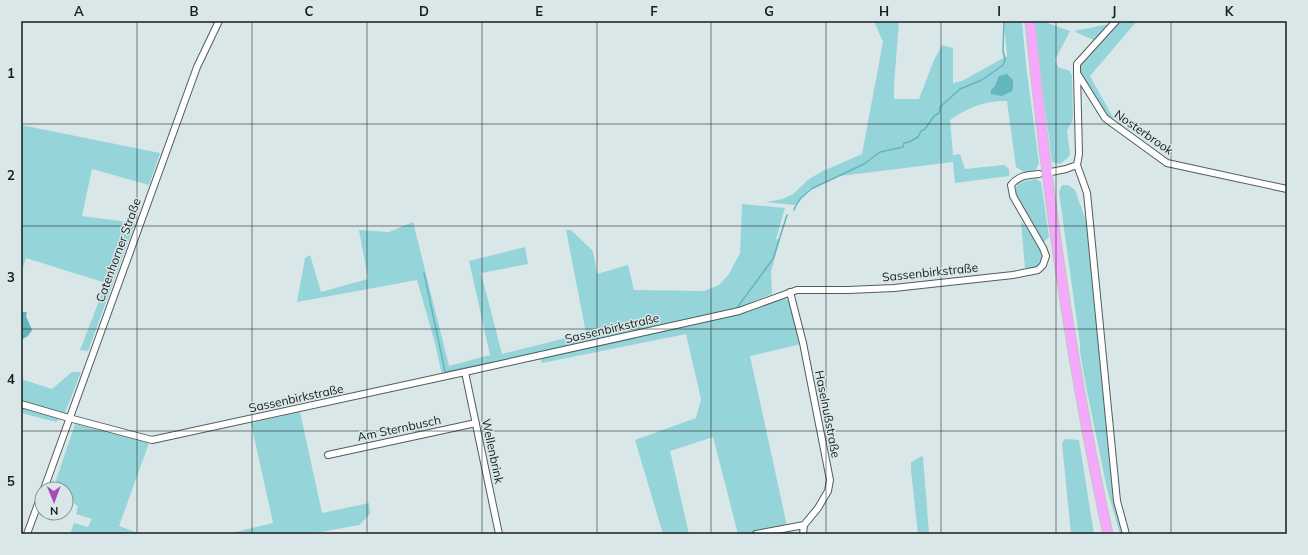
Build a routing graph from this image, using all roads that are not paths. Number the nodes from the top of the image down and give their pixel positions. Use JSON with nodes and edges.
{"nodes":[{"id":1,"x":219,"y":21,"type":"edge"},
{"id":2,"x":1030,"y":21,"type":"edge"},
{"id":3,"x":1116,"y":21,"type":"edge"},
{"id":4,"x":1077,"y":73,"type":"junction"},
{"id":5,"x":1077,"y":165,"type":"junction"},
{"id":6,"x":1051,"y":172,"type":"dead end"},
{"id":7,"x":1039,"y":174,"type":"dead end"},
{"id":8,"x":1287,"y":189,"type":"edge"},
{"id":9,"x":790,"y":292,"type":"junction"},
{"id":10,"x":465,"y":372,"type":"junction"},
{"id":11,"x":21,"y":404,"type":"edge"},
{"id":12,"x":69,"y":418,"type":"junction"},
{"id":13,"x":476,"y":423,"type":"junction"},
{"id":14,"x":328,"y":455,"type":"dead end"},
{"id":15,"x":47,"y":481,"type":"edge"},
{"id":16,"x":34,"y":515,"type":"edge"},
{"id":17,"x":804,"y":525,"type":"junction"},
{"id":18,"x":27,"y":534,"type":"edge"},
{"id":19,"x":500,"y":534,"type":"edge"},
{"id":20,"x":756,"y":534,"type":"edge"},
{"id":21,"x":803,"y":534,"type":"edge"},
{"id":22,"x":1108,"y":534,"type":"edge"},
{"id":23,"x":1126,"y":534,"type":"edge"}],
"edges":[{"from":1,"to":12,"type":"street","name":"Catenhorner Straße"},
{"from":2,"to":22,"type":"highway"},
{"from":3,"to":4,"type":"street"},
{"from":4,"to":5,"type":"street"},
{"from":4,"to":8,"type":"street","name":"Nosterbrook"},
{"from":5,"to":6,"type":"street"},
{"from":5,"to":23,"type":"street"},
{"from":7,"to":9,"type":"street","name":"Sassenbirkstraße"},
{"from":9,"to":10,"type":"street","name":"Sassenbirkstraße"},
{"from":9,"to":17,"type":"street","name":"Haselnußstraße"},
{"from":10,"to":12,"type":"street","name":"Sassenbirkstraße"},
{"from":10,"to":13,"type":"street","name":"Wellenbrink"},
{"from":11,"to":12,"type":"street","name":"Sassenbirkstraße"},
{"from":12,"to":15,"type":"street","name":"Catenhorner Straße"},
{"from":13,"to":14,"type":"street","name":"Am Sternbusch"},
{"from":13,"to":19,"type":"street","name":"Wellenbrink"},
{"from":16,"to":18,"type":"street"},
{"from":17,"to":20,"type":"street"},
{"from":17,"to":21,"type":"street"}]}
